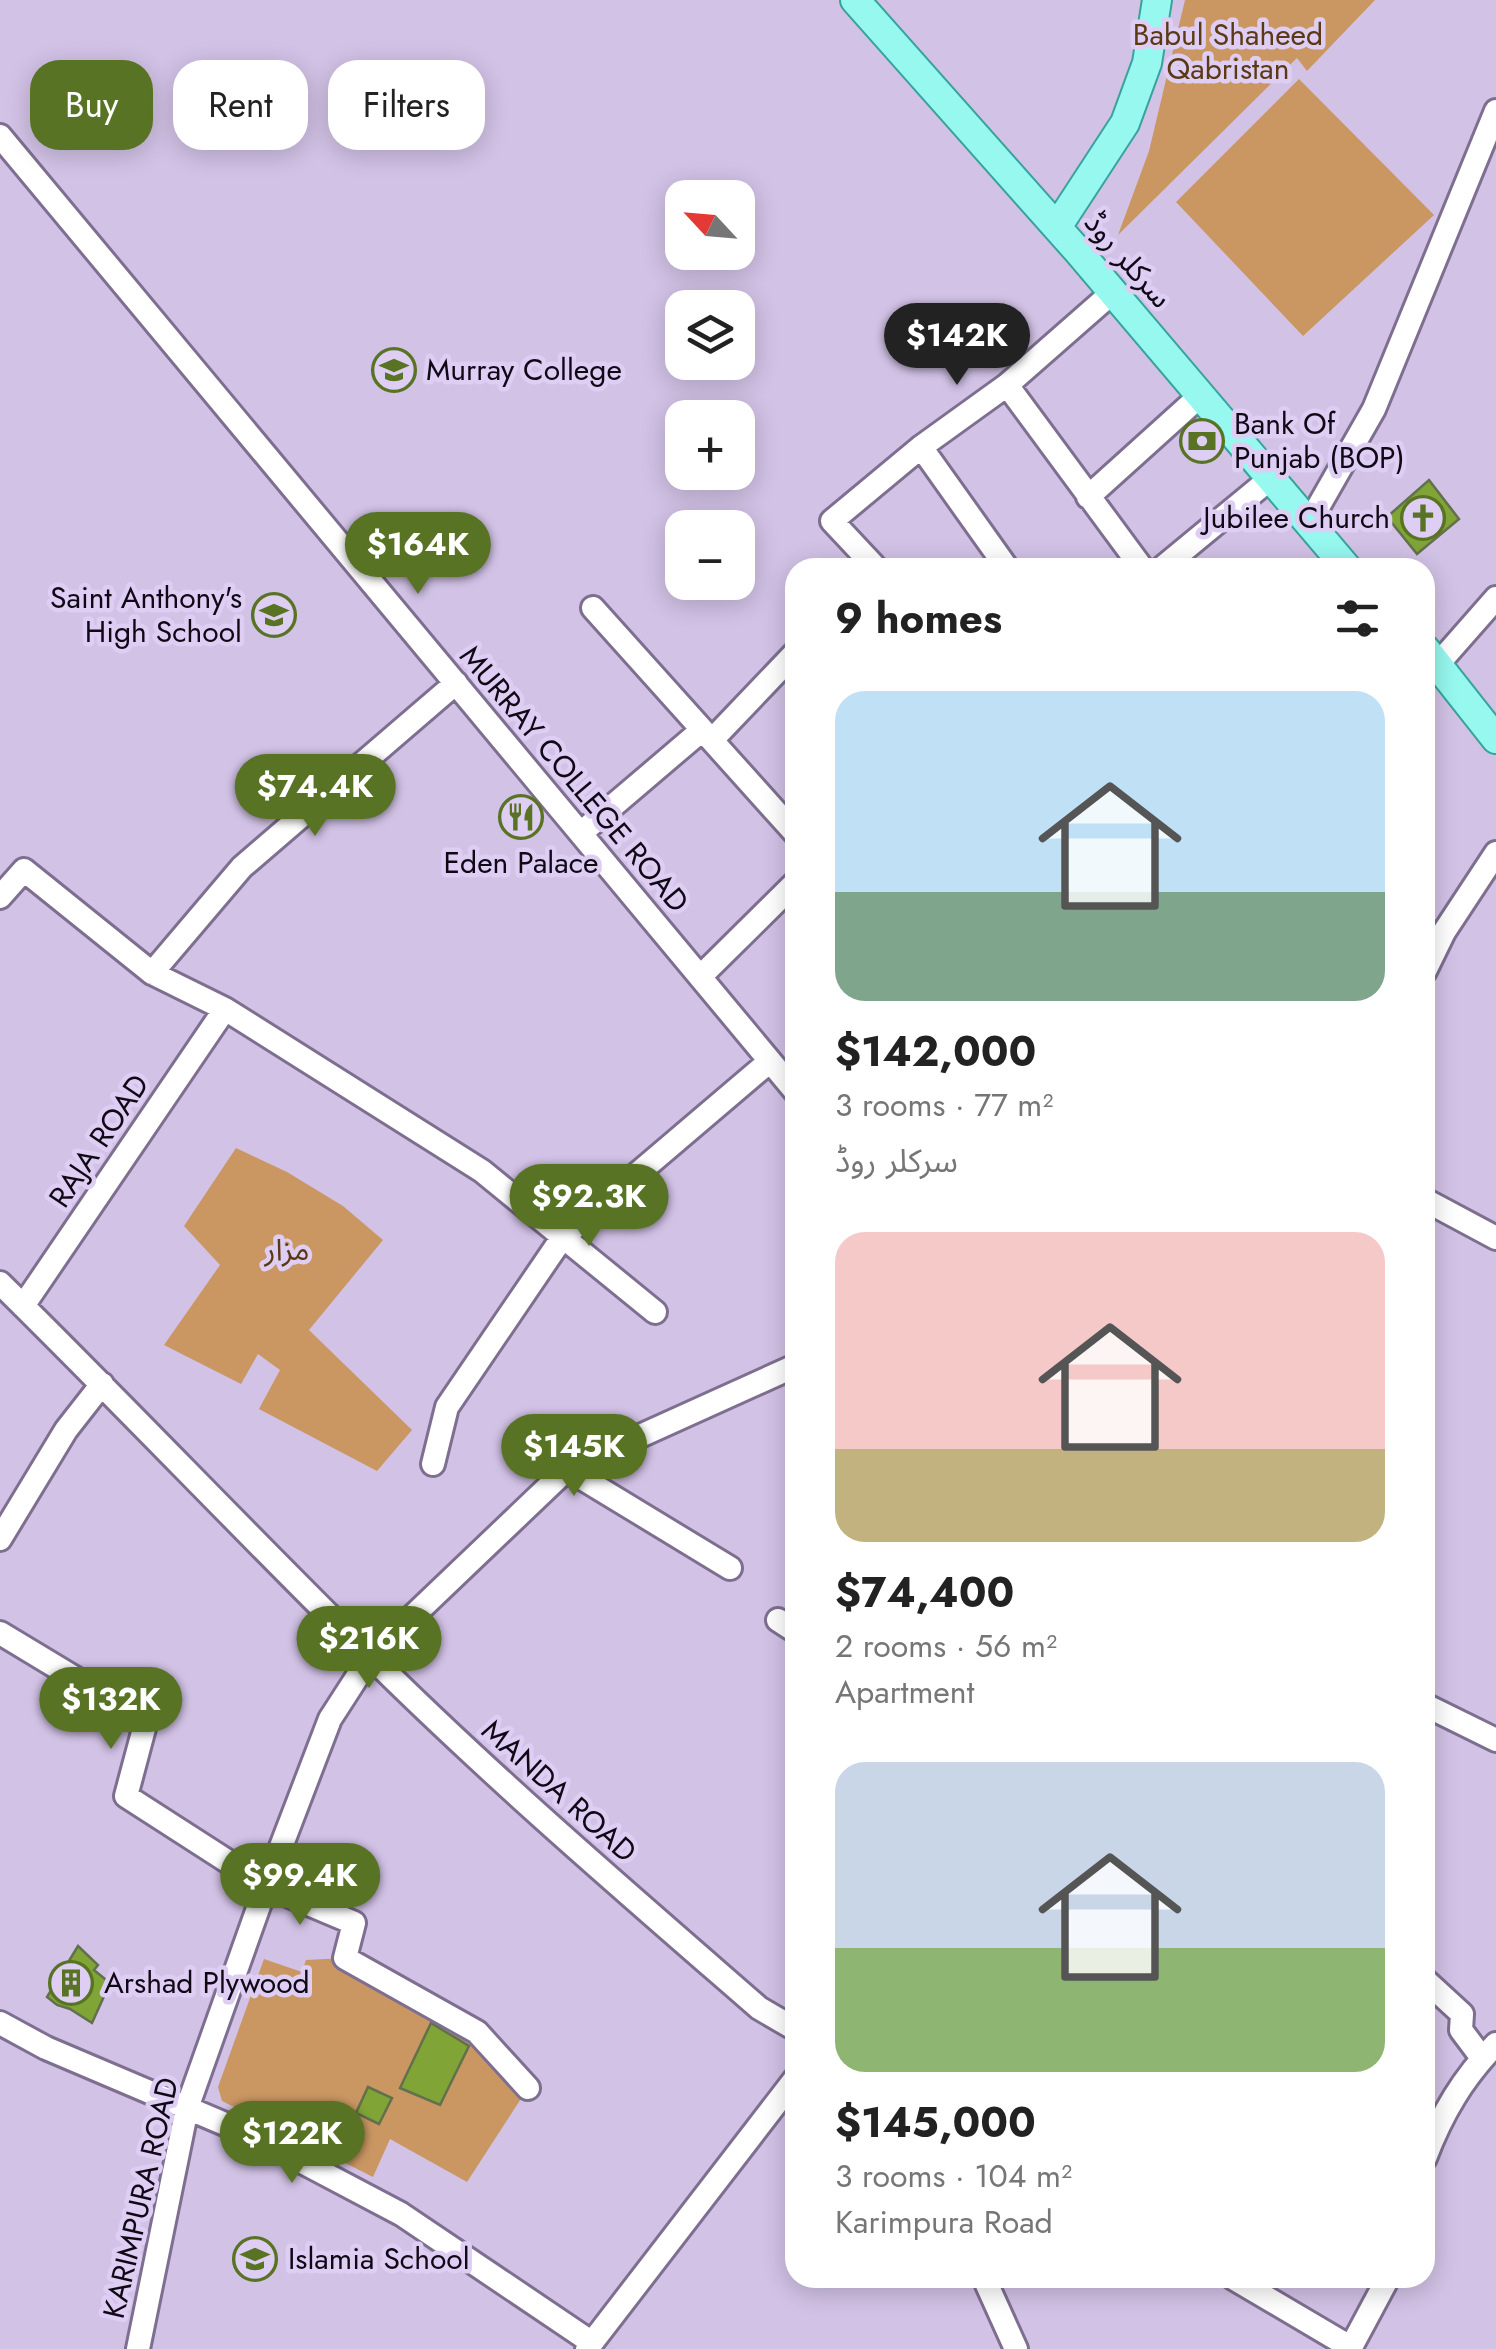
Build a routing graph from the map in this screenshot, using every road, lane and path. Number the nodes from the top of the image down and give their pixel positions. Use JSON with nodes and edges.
{"nodes":[{"id":1,"x":855,"y":0,"type":"edge"},
{"id":2,"x":1157,"y":0,"type":"edge"},
{"id":3,"x":1496,"y":111,"type":"edge"},
{"id":4,"x":0,"y":136,"type":"edge"},
{"id":5,"x":1056,"y":227,"type":"junction"},
{"id":6,"x":1113,"y":292,"type":"junction"},
{"id":7,"x":1006,"y":385,"type":"junction"},
{"id":8,"x":1200,"y":396,"type":"junction"},
{"id":9,"x":921,"y":447,"type":"junction"},
{"id":10,"x":1271,"y":478,"type":"junction"},
{"id":11,"x":1088,"y":496,"type":"junction"},
{"id":12,"x":1309,"y":523,"type":"junction"},
{"id":13,"x":868,"y":558,"type":"edge"},
{"id":14,"x":1001,"y":558,"type":"edge"},
{"id":15,"x":1134,"y":558,"type":"edge"},
{"id":16,"x":1174,"y":558,"type":"edge"},
{"id":17,"x":1338,"y":558,"type":"edge"},
{"id":18,"x":1496,"y":598,"type":"edge"},
{"id":19,"x":592,"y":608,"type":"dead end"},
{"id":20,"x":1435,"y":653,"type":"edge"},
{"id":21,"x":1435,"y":660,"type":"edge"},
{"id":22,"x":785,"y":661,"type":"edge"},
{"id":23,"x":456,"y":683,"type":"junction"},
{"id":24,"x":707,"y":735,"type":"junction"},
{"id":25,"x":1496,"y":739,"type":"edge"},
{"id":26,"x":785,"y":822,"type":"edge"},
{"id":27,"x":581,"y":834,"type":"junction"},
{"id":28,"x":1496,"y":853,"type":"edge"},
{"id":29,"x":785,"y":893,"type":"edge"},
{"id":30,"x":0,"y":897,"type":"edge"},
{"id":31,"x":1435,"y":950,"type":"edge"},
{"id":32,"x":152,"y":973,"type":"junction"},
{"id":33,"x":700,"y":977,"type":"junction"},
{"id":34,"x":225,"y":1009,"type":"junction"},
{"id":35,"x":770,"y":1061,"type":"junction"},
{"id":36,"x":785,"y":1079,"type":"edge"},
{"id":37,"x":1435,"y":1205,"type":"edge"},
{"id":38,"x":562,"y":1238,"type":"junction"},
{"id":39,"x":1496,"y":1238,"type":"edge"},
{"id":40,"x":0,"y":1283,"type":"edge"},
{"id":41,"x":23,"y":1306,"type":"junction"},
{"id":42,"x":655,"y":1312,"type":"dead end"},
{"id":43,"x":785,"y":1376,"type":"edge"},
{"id":44,"x":102,"y":1384,"type":"junction"},
{"id":45,"x":433,"y":1464,"type":"dead end"},
{"id":46,"x":568,"y":1469,"type":"junction"},
{"id":47,"x":0,"y":1539,"type":"edge"},
{"id":48,"x":730,"y":1568,"type":"dead end"},
{"id":49,"x":0,"y":1633,"type":"edge"},
{"id":50,"x":370,"y":1657,"type":"junction"},
{"id":51,"x":1435,"y":1709,"type":"edge"},
{"id":52,"x":1496,"y":1740,"type":"edge"},
{"id":53,"x":266,"y":1886,"type":"junction"},
{"id":54,"x":1435,"y":1989,"type":"edge"},
{"id":55,"x":0,"y":2023,"type":"edge"},
{"id":56,"x":785,"y":2023,"type":"edge"},
{"id":57,"x":1489,"y":2050,"type":"edge"},
{"id":58,"x":528,"y":2088,"type":"dead end"},
{"id":59,"x":785,"y":2092,"type":"edge"},
{"id":60,"x":187,"y":2108,"type":"junction"},
{"id":61,"x":1435,"y":2132,"type":"edge"},
{"id":62,"x":989,"y":2288,"type":"edge"},
{"id":63,"x":1250,"y":2288,"type":"edge"},
{"id":64,"x":1383,"y":2288,"type":"edge"},
{"id":65,"x":589,"y":2346,"type":"edge"},
{"id":66,"x":1350,"y":2348,"type":"edge"},
{"id":67,"x":138,"y":2349,"type":"edge"},
{"id":68,"x":1016,"y":2349,"type":"edge"}],
"edges":[{"from":1,"to":5,"type":"main road","name":"سرکلر روڈ"},
{"from":2,"to":5,"type":"main road"},
{"from":3,"to":12,"type":"street"},
{"from":4,"to":23,"type":"street","name":"MURRAY COLLEGE ROAD"},
{"from":5,"to":6,"type":"main road","name":"سرکلر روڈ"},
{"from":6,"to":7,"type":"street"},
{"from":6,"to":8,"type":"main road","name":"سرکلر روڈ"},
{"from":7,"to":9,"type":"street"},
{"from":7,"to":11,"type":"street"},
{"from":8,"to":10,"type":"main road","name":"سرکلر روڈ"},
{"from":8,"to":11,"type":"street"},
{"from":9,"to":13,"type":"street"},
{"from":9,"to":14,"type":"street"},
{"from":10,"to":12,"type":"main road","name":"سرکلر روڈ"},
{"from":10,"to":16,"type":"street"},
{"from":11,"to":15,"type":"street"},
{"from":12,"to":17,"type":"main road","name":"سرکلر روڈ"},
{"from":18,"to":20,"type":"street"},
{"from":19,"to":24,"type":"street"},
{"from":21,"to":25,"type":"main road"},
{"from":22,"to":24,"type":"street"},
{"from":23,"to":27,"type":"street","name":"MURRAY COLLEGE ROAD"},
{"from":23,"to":32,"type":"street"},
{"from":24,"to":26,"type":"street"},
{"from":24,"to":27,"type":"street"},
{"from":27,"to":33,"type":"street","name":"MURRAY COLLEGE ROAD"},
{"from":28,"to":31,"type":"street"},
{"from":29,"to":33,"type":"street"},
{"from":30,"to":32,"type":"street"},
{"from":32,"to":34,"type":"street"},
{"from":33,"to":35,"type":"street","name":"MURRAY COLLEGE ROAD"},
{"from":34,"to":38,"type":"street"},
{"from":34,"to":41,"type":"street","name":"RAJA ROAD"},
{"from":35,"to":36,"type":"street","name":"MURRAY COLLEGE ROAD"},
{"from":35,"to":38,"type":"street"},
{"from":37,"to":39,"type":"street"},
{"from":38,"to":42,"type":"street"},
{"from":38,"to":45,"type":"street"},
{"from":40,"to":41,"type":"street","name":"MANDA ROAD"},
{"from":41,"to":44,"type":"street","name":"MANDA ROAD"},
{"from":43,"to":46,"type":"street","name":"KARIMPURA ROAD"},
{"from":44,"to":47,"type":"street"},
{"from":44,"to":50,"type":"street","name":"MANDA ROAD"},
{"from":46,"to":48,"type":"street"},
{"from":46,"to":50,"type":"street","name":"KARIMPURA ROAD"},
{"from":49,"to":53,"type":"street"},
{"from":50,"to":53,"type":"street","name":"KARIMPURA ROAD"},
{"from":50,"to":56,"type":"street","name":"MANDA ROAD"},
{"from":51,"to":52,"type":"street"},
{"from":53,"to":58,"type":"street"},
{"from":53,"to":60,"type":"street","name":"KARIMPURA ROAD"},
{"from":54,"to":57,"type":"street"},
{"from":55,"to":60,"type":"street"},
{"from":57,"to":61,"type":"street"},
{"from":59,"to":65,"type":"street"},
{"from":60,"to":65,"type":"street"},
{"from":60,"to":67,"type":"street","name":"KARIMPURA ROAD"},
{"from":62,"to":68,"type":"street"},
{"from":63,"to":66,"type":"street"},
{"from":64,"to":66,"type":"street"}]}
